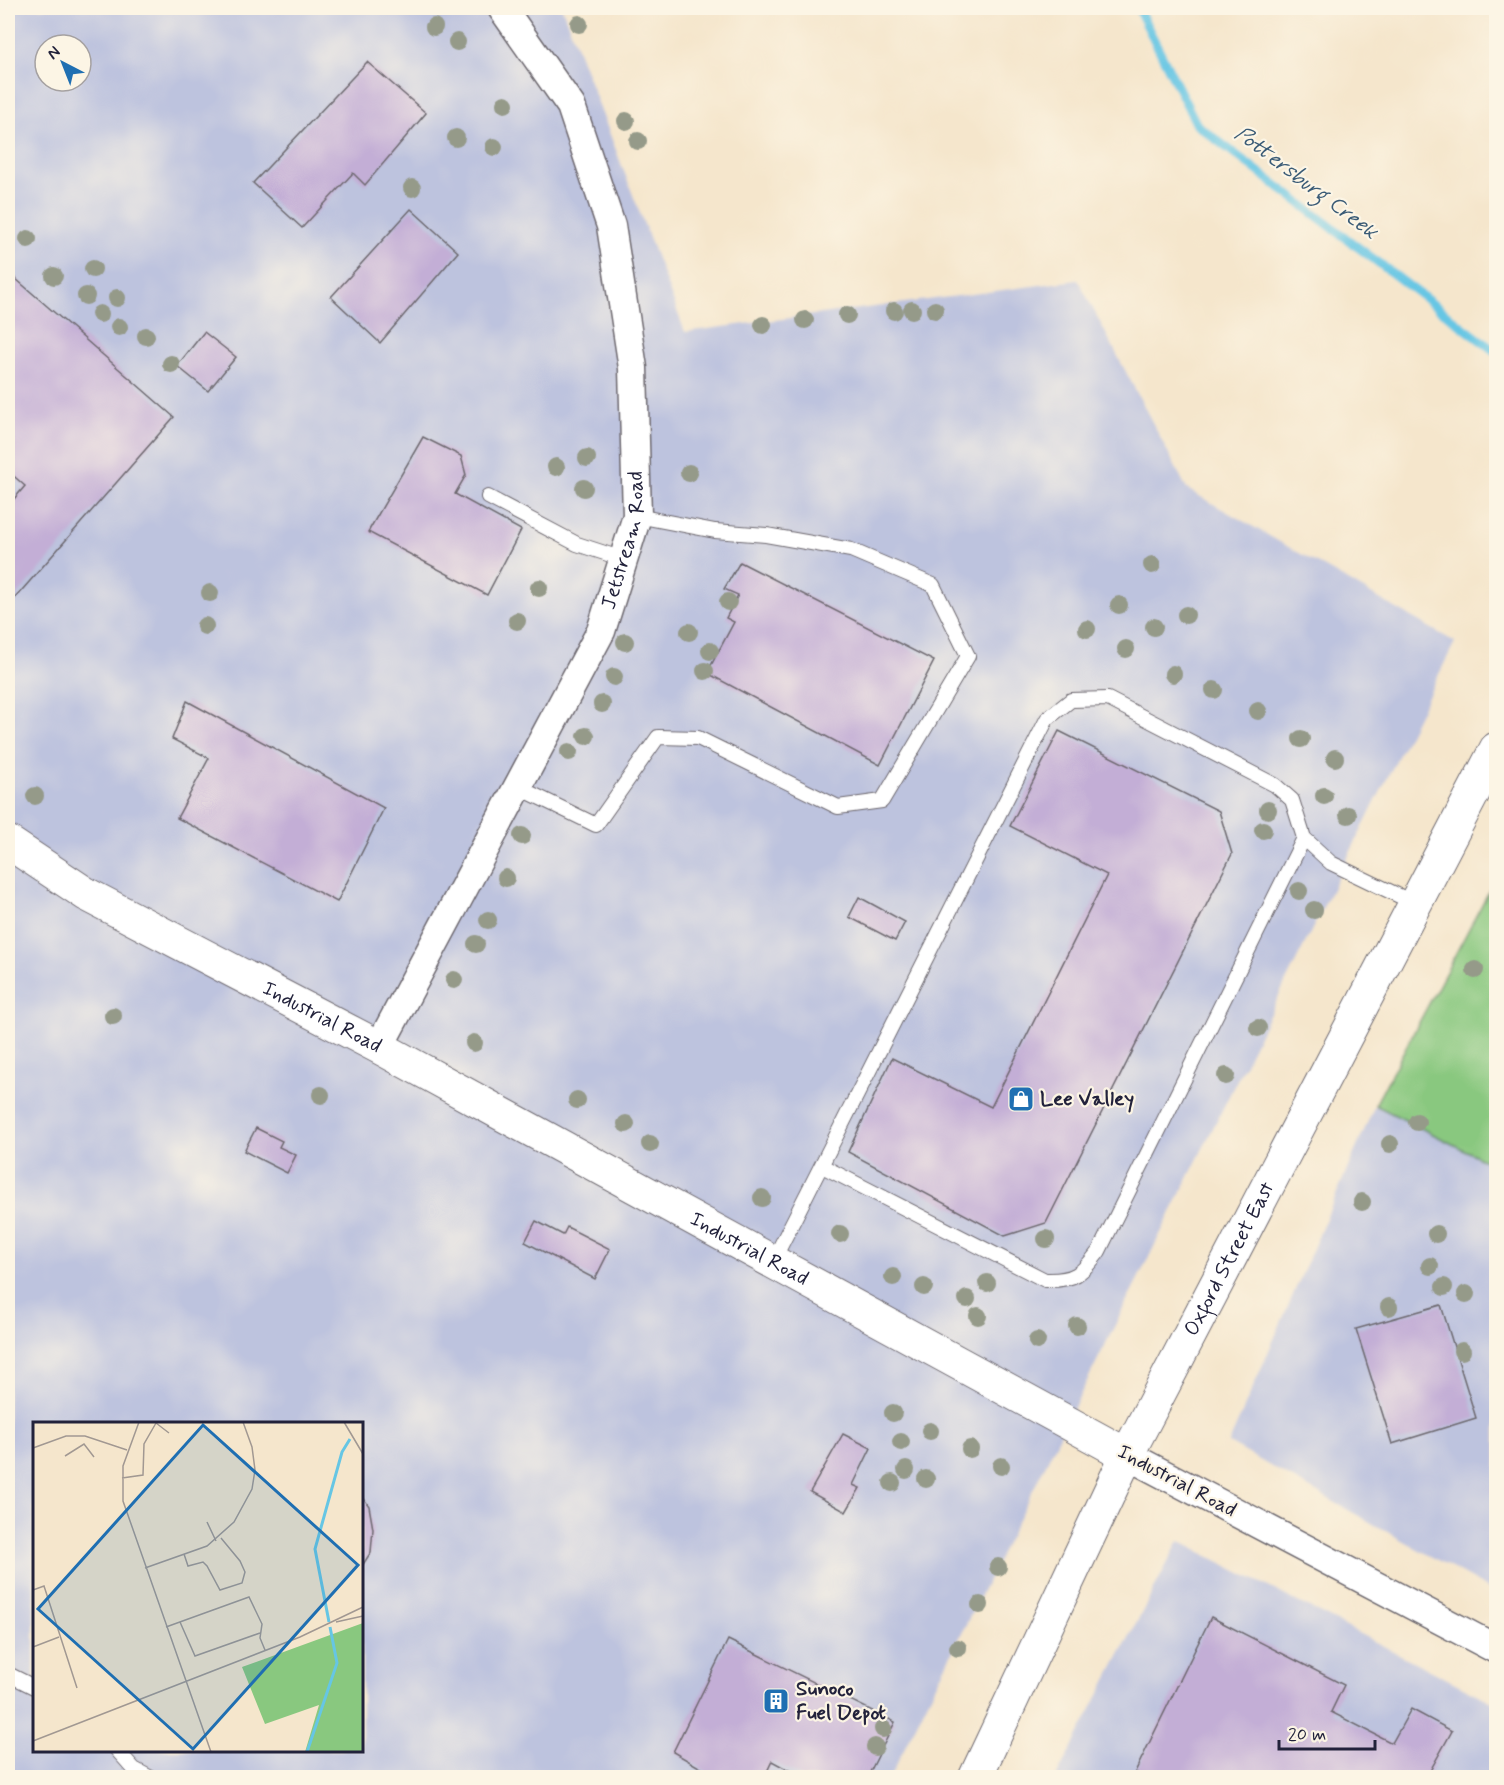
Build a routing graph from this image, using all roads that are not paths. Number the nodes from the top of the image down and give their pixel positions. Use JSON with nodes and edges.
{"nodes":[{"id":1,"x":502,"y":8,"type":"edge"},
{"id":2,"x":488,"y":497,"type":"dead end"},
{"id":3,"x":637,"y":516,"type":"junction"},
{"id":4,"x":623,"y":559,"type":"junction"},
{"id":5,"x":1497,"y":749,"type":"edge"},
{"id":6,"x":518,"y":787,"type":"junction"},
{"id":7,"x":1304,"y":838,"type":"junction"},
{"id":8,"x":8,"y":842,"type":"edge"},
{"id":9,"x":1416,"y":904,"type":"junction"},
{"id":10,"x":379,"y":1047,"type":"junction"},
{"id":11,"x":822,"y":1166,"type":"junction"},
{"id":12,"x":773,"y":1262,"type":"junction"},
{"id":13,"x":1127,"y":1455,"type":"junction"},
{"id":14,"x":1497,"y":1649,"type":"edge"},
{"id":15,"x":8,"y":1674,"type":"edge"},
{"id":16,"x":33,"y":1687,"type":"edge"},
{"id":17,"x":119,"y":1752,"type":"edge"},
{"id":18,"x":151,"y":1778,"type":"edge"},
{"id":19,"x":975,"y":1778,"type":"edge"}],
"edges":[{"from":1,"to":3,"type":"street","name":"Jetstream Road"},
{"from":2,"to":4,"type":"lane"},
{"from":3,"to":4,"type":"street","name":"Jetstream Road"},
{"from":3,"to":6,"type":"lane"},
{"from":4,"to":6,"type":"street","name":"Jetstream Road"},
{"from":5,"to":9,"type":"street","name":"Oxford Street East"},
{"from":6,"to":10,"type":"street","name":"Jetstream Road"},
{"from":7,"to":9,"type":"lane"},
{"from":7,"to":11,"type":"lane"},
{"from":7,"to":11,"type":"lane"},
{"from":8,"to":10,"type":"street","name":"Industrial Road"},
{"from":9,"to":13,"type":"street","name":"Oxford Street East"},
{"from":10,"to":12,"type":"street","name":"Industrial Road"},
{"from":11,"to":12,"type":"lane"},
{"from":12,"to":13,"type":"street","name":"Industrial Road"},
{"from":13,"to":14,"type":"street","name":"Industrial Road"},
{"from":13,"to":19,"type":"street","name":"Oxford Street East"},
{"from":15,"to":16,"type":"lane"},
{"from":17,"to":18,"type":"lane"}]}
